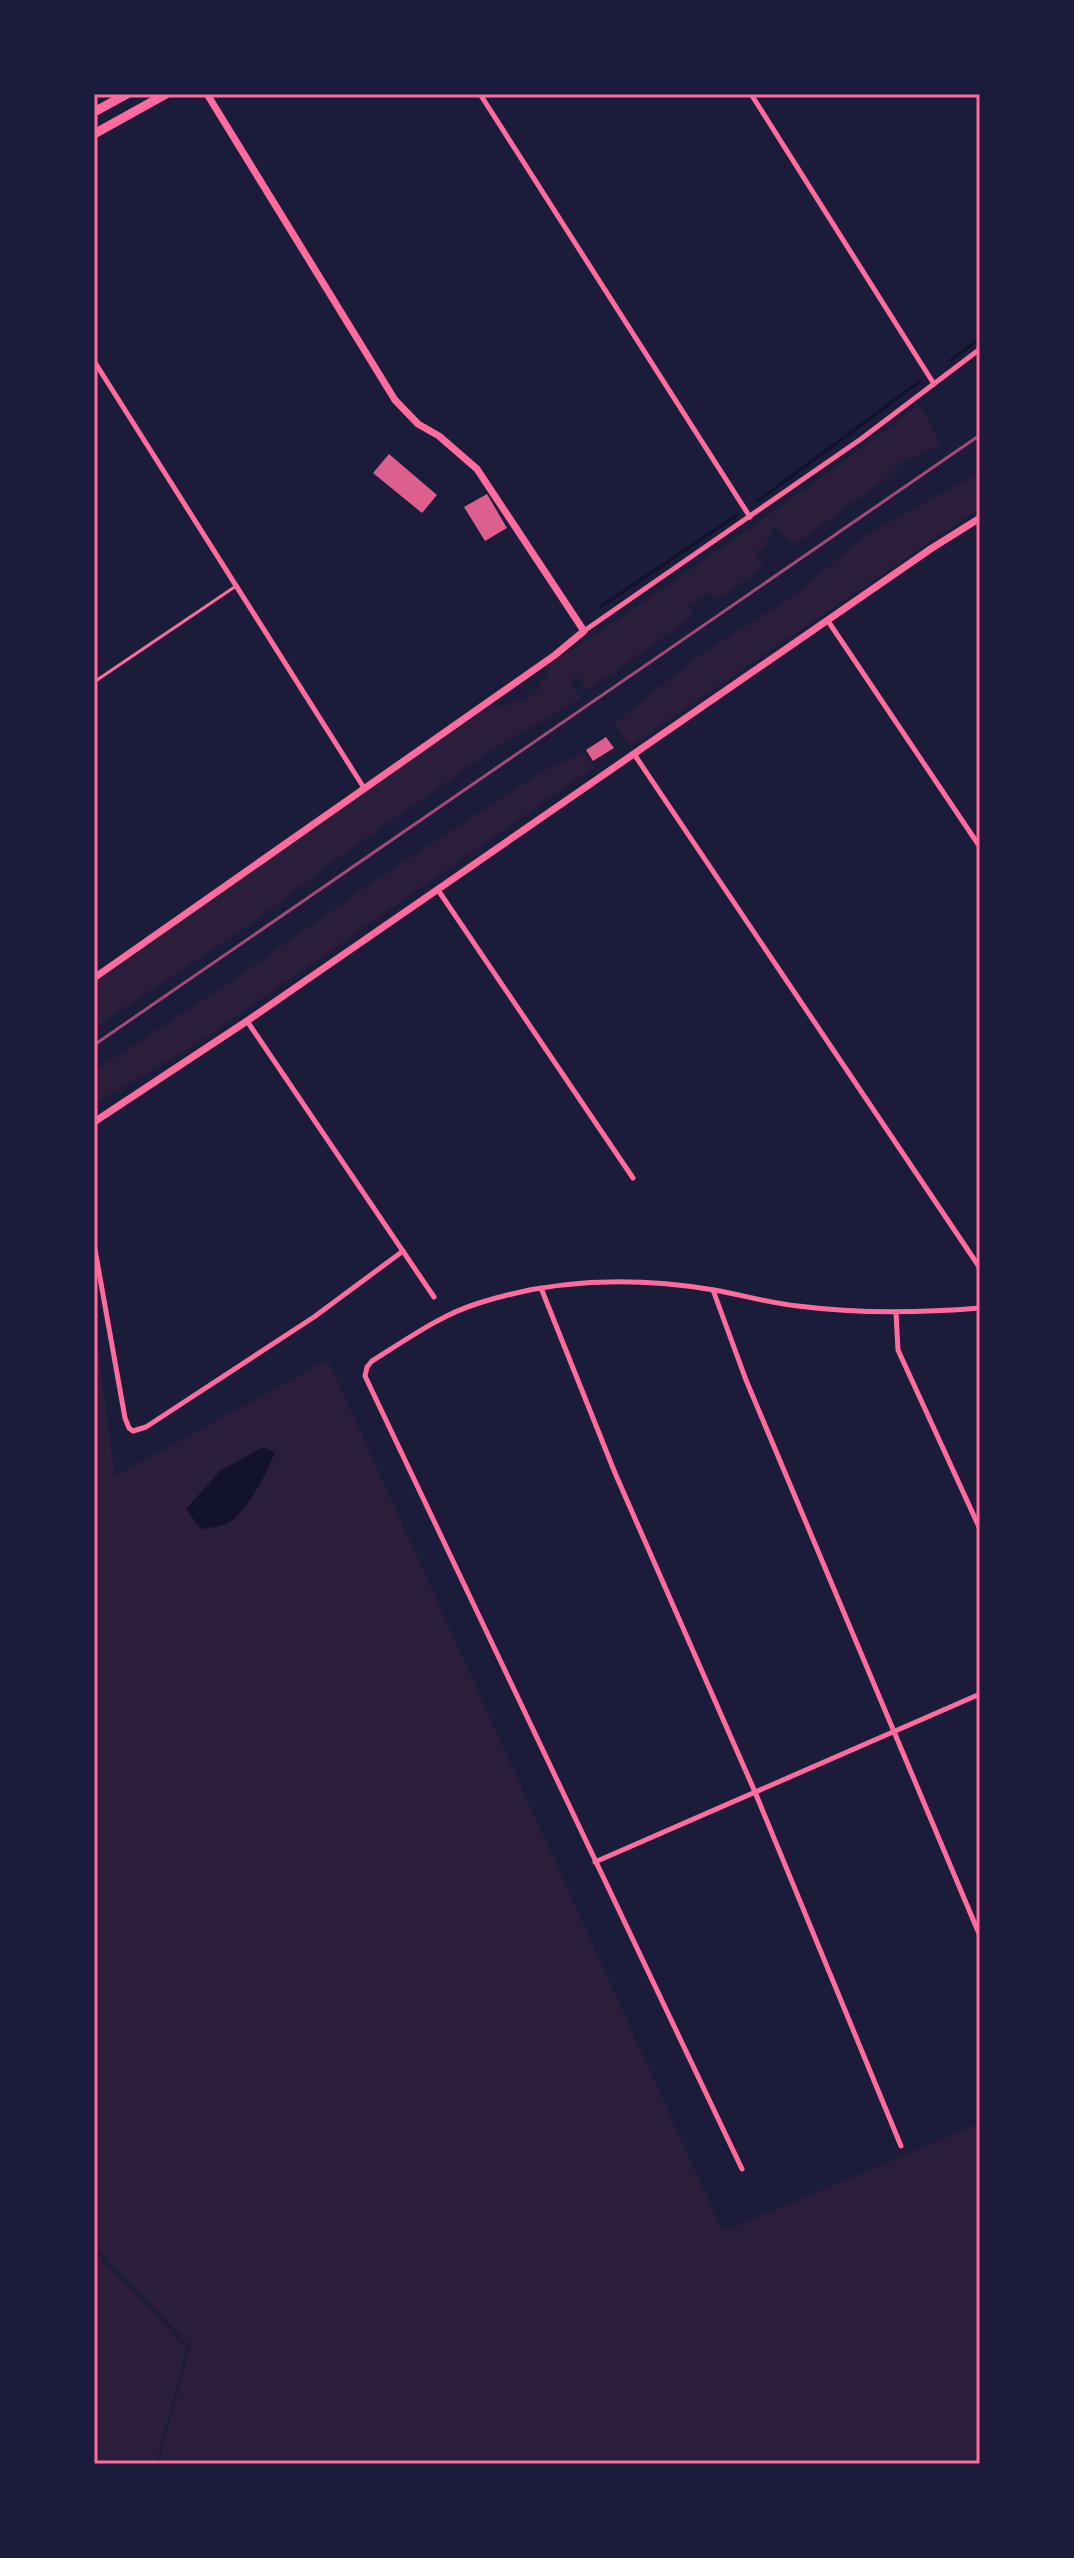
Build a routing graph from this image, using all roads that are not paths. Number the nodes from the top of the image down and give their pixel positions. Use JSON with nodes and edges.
{"nodes":[{"id":1,"x":127,"y":94,"type":"edge"},
{"id":2,"x":166,"y":94,"type":"edge"},
{"id":3,"x":207,"y":94,"type":"edge"},
{"id":4,"x":480,"y":94,"type":"edge"},
{"id":5,"x":751,"y":94,"type":"edge"},
{"id":6,"x":94,"y":111,"type":"edge"},
{"id":7,"x":94,"y":135,"type":"edge"},
{"id":8,"x":980,"y":349,"type":"edge"},
{"id":9,"x":94,"y":361,"type":"edge"},
{"id":10,"x":934,"y":384,"type":"junction"},
{"id":11,"x":750,"y":517,"type":"junction"},
{"id":12,"x":980,"y":518,"type":"edge"},
{"id":13,"x":236,"y":586,"type":"junction"},
{"id":14,"x":828,"y":621,"type":"junction"},
{"id":15,"x":584,"y":631,"type":"junction"},
{"id":16,"x":94,"y":682,"type":"edge"},
{"id":17,"x":634,"y":754,"type":"junction"},
{"id":18,"x":364,"y":788,"type":"junction"},
{"id":19,"x":980,"y":847,"type":"edge"},
{"id":20,"x":438,"y":890,"type":"junction"},
{"id":21,"x":94,"y":978,"type":"edge"},
{"id":22,"x":247,"y":1021,"type":"junction"},
{"id":23,"x":94,"y":1122,"type":"edge"},
{"id":24,"x":633,"y":1178,"type":"dead end"},
{"id":25,"x":94,"y":1244,"type":"edge"},
{"id":26,"x":403,"y":1251,"type":"junction"},
{"id":27,"x":980,"y":1268,"type":"edge"},
{"id":28,"x":541,"y":1288,"type":"junction"},
{"id":29,"x":713,"y":1290,"type":"junction"},
{"id":30,"x":434,"y":1297,"type":"dead end"},
{"id":31,"x":980,"y":1308,"type":"edge"},
{"id":32,"x":896,"y":1313,"type":"junction"},
{"id":33,"x":980,"y":1529,"type":"edge"},
{"id":34,"x":980,"y":1694,"type":"edge"},
{"id":35,"x":895,"y":1731,"type":"junction"},
{"id":36,"x":755,"y":1792,"type":"junction"},
{"id":37,"x":595,"y":1862,"type":"junction"},
{"id":38,"x":980,"y":1936,"type":"edge"},
{"id":39,"x":901,"y":2146,"type":"dead end"},
{"id":40,"x":742,"y":2169,"type":"dead end"}],
"edges":[{"from":1,"to":6,"type":"main road"},
{"from":2,"to":7,"type":"main road"},
{"from":3,"to":15,"type":"street"},
{"from":4,"to":11,"type":"street"},
{"from":5,"to":10,"type":"street"},
{"from":8,"to":10,"type":"street"},
{"from":9,"to":13,"type":"street"},
{"from":10,"to":11,"type":"street"},
{"from":11,"to":15,"type":"street"},
{"from":12,"to":14,"type":"street"},
{"from":13,"to":16,"type":"lane"},
{"from":13,"to":18,"type":"street"},
{"from":14,"to":17,"type":"street"},
{"from":14,"to":19,"type":"street"},
{"from":15,"to":18,"type":"street"},
{"from":17,"to":20,"type":"street"},
{"from":17,"to":27,"type":"street"},
{"from":18,"to":21,"type":"street"},
{"from":20,"to":22,"type":"street"},
{"from":20,"to":24,"type":"street"},
{"from":22,"to":23,"type":"street"},
{"from":22,"to":26,"type":"street"},
{"from":25,"to":26,"type":"street"},
{"from":26,"to":30,"type":"street"},
{"from":28,"to":29,"type":"street"},
{"from":28,"to":36,"type":"street"},
{"from":28,"to":37,"type":"street"},
{"from":29,"to":32,"type":"street"},
{"from":29,"to":35,"type":"street"},
{"from":31,"to":32,"type":"street"},
{"from":32,"to":33,"type":"street"},
{"from":34,"to":35,"type":"street"},
{"from":35,"to":36,"type":"street"},
{"from":35,"to":38,"type":"street"},
{"from":36,"to":37,"type":"street"},
{"from":36,"to":39,"type":"street"},
{"from":37,"to":40,"type":"street"}]}
